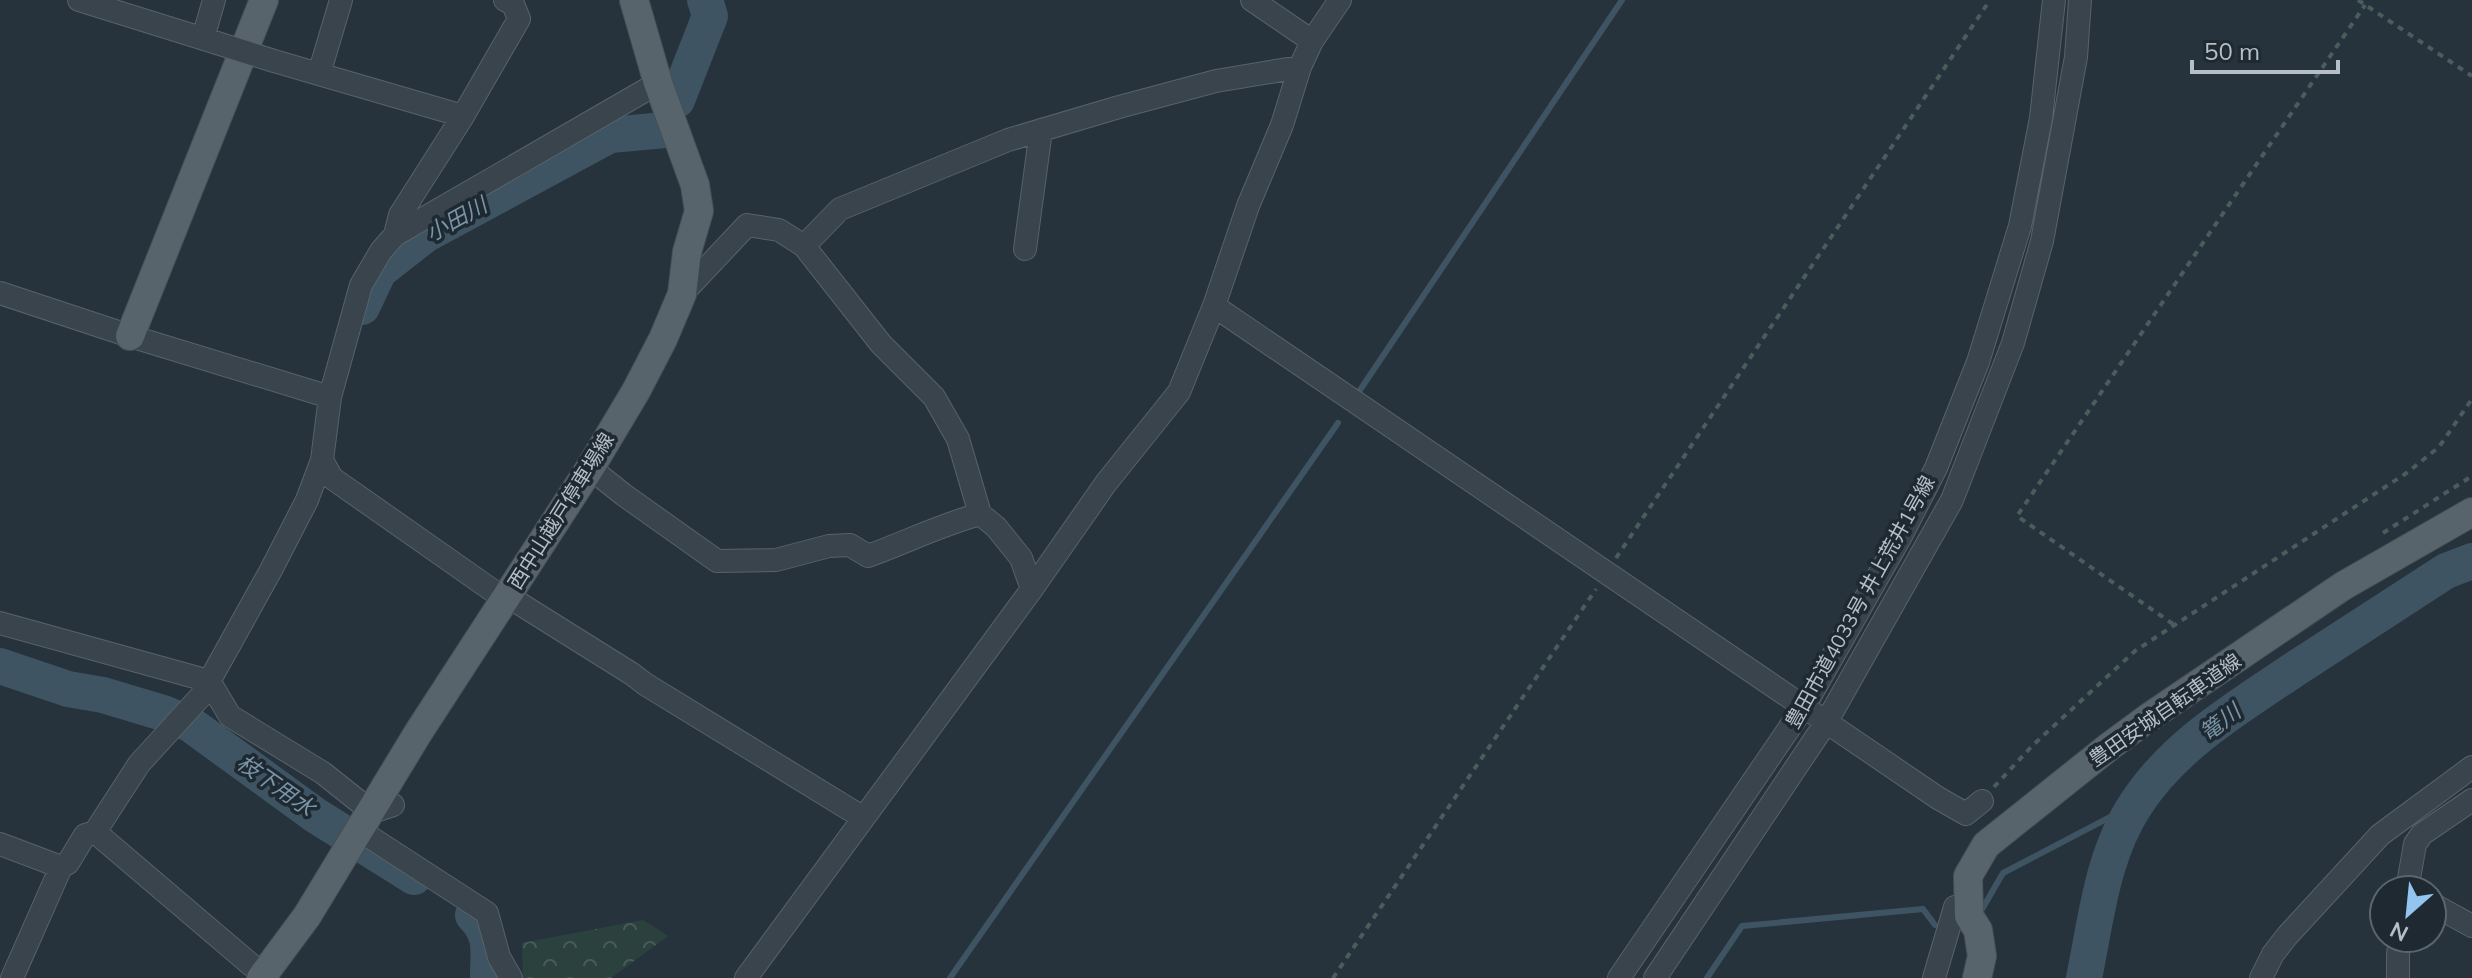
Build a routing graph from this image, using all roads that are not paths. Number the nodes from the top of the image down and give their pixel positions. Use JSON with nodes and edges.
{"nodes":[{"id":1,"x":79,"y":0,"type":"edge"},
{"id":2,"x":214,"y":0,"type":"edge"},
{"id":3,"x":264,"y":0,"type":"edge"},
{"id":4,"x":341,"y":0,"type":"edge"},
{"id":5,"x":505,"y":0,"type":"edge"},
{"id":6,"x":634,"y":0,"type":"edge"},
{"id":7,"x":1252,"y":0,"type":"edge"},
{"id":8,"x":1340,"y":0,"type":"edge"},
{"id":9,"x":2054,"y":0,"type":"edge"},
{"id":10,"x":2080,"y":0,"type":"edge"},
{"id":11,"x":210,"y":40,"type":"junction"},
{"id":12,"x":1312,"y":41,"type":"junction"},
{"id":13,"x":1300,"y":67,"type":"junction"},
{"id":14,"x":319,"y":74,"type":"junction"},
{"id":15,"x":658,"y":83,"type":"junction"},
{"id":16,"x":463,"y":116,"type":"junction"},
{"id":17,"x":1041,"y":130,"type":"junction"},
{"id":18,"x":395,"y":235,"type":"junction"},
{"id":19,"x":804,"y":246,"type":"junction"},
{"id":20,"x":1025,"y":249,"type":"dead end"},
{"id":21,"x":0,"y":293,"type":"edge"},
{"id":22,"x":682,"y":294,"type":"junction"},
{"id":23,"x":1214,"y":306,"type":"junction"},
{"id":24,"x":130,"y":336,"type":"junction"},
{"id":25,"x":330,"y":397,"type":"junction"},
{"id":26,"x":322,"y":460,"type":"junction"},
{"id":27,"x":590,"y":468,"type":"junction"},
{"id":28,"x":2472,"y":512,"type":"edge"},
{"id":29,"x":980,"y":514,"type":"junction"},
{"id":30,"x":1032,"y":589,"type":"junction"},
{"id":31,"x":506,"y":600,"type":"junction"},
{"id":32,"x":0,"y":623,"type":"edge"},
{"id":33,"x":209,"y":681,"type":"junction"},
{"id":34,"x":1805,"y":705,"type":"junction"},
{"id":35,"x":1827,"y":721,"type":"junction"},
{"id":36,"x":2472,"y":767,"type":"edge"},
{"id":37,"x":2472,"y":800,"type":"edge"},
{"id":38,"x":1982,"y":801,"type":"road end"},
{"id":39,"x":862,"y":817,"type":"junction"},
{"id":40,"x":368,"y":824,"type":"junction"},
{"id":41,"x":95,"y":832,"type":"junction"},
{"id":42,"x":0,"y":844,"type":"edge"},
{"id":43,"x":61,"y":867,"type":"junction"},
{"id":44,"x":2410,"y":874,"type":"edge"},
{"id":45,"x":1955,"y":907,"type":"dead end"},
{"id":46,"x":2448,"y":913,"type":"edge"},
{"id":47,"x":2472,"y":926,"type":"edge"},
{"id":48,"x":2398,"y":954,"type":"edge"},
{"id":49,"x":262,"y":976,"type":"edge"},
{"id":50,"x":12,"y":978,"type":"edge"},
{"id":51,"x":511,"y":978,"type":"edge"},
{"id":52,"x":746,"y":978,"type":"edge"},
{"id":53,"x":1619,"y":978,"type":"edge"},
{"id":54,"x":1655,"y":978,"type":"edge"},
{"id":55,"x":1934,"y":978,"type":"edge"},
{"id":56,"x":1977,"y":978,"type":"edge"},
{"id":57,"x":2261,"y":978,"type":"edge"},
{"id":58,"x":2398,"y":978,"type":"edge"}],
"edges":[{"from":1,"to":11,"type":"street"},
{"from":2,"to":11,"type":"street"},
{"from":3,"to":24,"type":"main road"},
{"from":4,"to":14,"type":"street"},
{"from":5,"to":16,"type":"street"},
{"from":6,"to":15,"type":"main road","name":"西中山越戸停車場線"},
{"from":7,"to":12,"type":"street"},
{"from":8,"to":12,"type":"street"},
{"from":9,"to":34,"type":"street","name":"豊田市道4033号 井上荒井1号線"},
{"from":10,"to":35,"type":"street","name":"豊田市道4033号 井上荒井1号線"},
{"from":11,"to":14,"type":"street","bridge":true},
{"from":12,"to":13,"type":"street"},
{"from":13,"to":17,"type":"street"},
{"from":13,"to":23,"type":"street"},
{"from":14,"to":16,"type":"street"},
{"from":15,"to":18,"type":"street"},
{"from":15,"to":22,"type":"main road","name":"西中山越戸停車場線"},
{"from":16,"to":18,"type":"street"},
{"from":17,"to":19,"type":"street"},
{"from":17,"to":20,"type":"street"},
{"from":18,"to":25,"type":"street"},
{"from":19,"to":22,"type":"street"},
{"from":19,"to":29,"type":"street"},
{"from":21,"to":24,"type":"street"},
{"from":22,"to":27,"type":"main road","name":"西中山越戸停車場線"},
{"from":23,"to":30,"type":"street"},
{"from":23,"to":34,"type":"street"},
{"from":24,"to":25,"type":"street"},
{"from":25,"to":26,"type":"street"},
{"from":26,"to":31,"type":"street"},
{"from":26,"to":33,"type":"street"},
{"from":27,"to":29,"type":"street"},
{"from":27,"to":31,"type":"main road","name":"西中山越戸停車場線"},
{"from":28,"to":56,"type":"main road","name":"豊田安城自転車道線"},
{"from":29,"to":30,"type":"street"},
{"from":30,"to":39,"type":"street"},
{"from":31,"to":39,"type":"street"},
{"from":31,"to":40,"type":"main road","name":"西中山越戸停車場線"},
{"from":32,"to":33,"type":"street"},
{"from":33,"to":40,"type":"street"},
{"from":33,"to":41,"type":"street"},
{"from":34,"to":35,"type":"street"},
{"from":34,"to":53,"type":"street","name":"豊田市道4033号 井上荒井1号線"},
{"from":35,"to":38,"type":"street"},
{"from":35,"to":54,"type":"street","name":"豊田市道4033号 井上荒井1号線"},
{"from":36,"to":57,"type":"street"},
{"from":37,"to":44,"type":"street"},
{"from":39,"to":52,"type":"street"},
{"from":40,"to":49,"type":"main road","name":"西中山越戸停車場線"},
{"from":40,"to":51,"type":"street"},
{"from":41,"to":43,"type":"street"},
{"from":41,"to":49,"type":"street"},
{"from":42,"to":43,"type":"street"},
{"from":43,"to":50,"type":"street"},
{"from":45,"to":55,"type":"street"},
{"from":46,"to":47,"type":"street"},
{"from":48,"to":58,"type":"street"}]}
